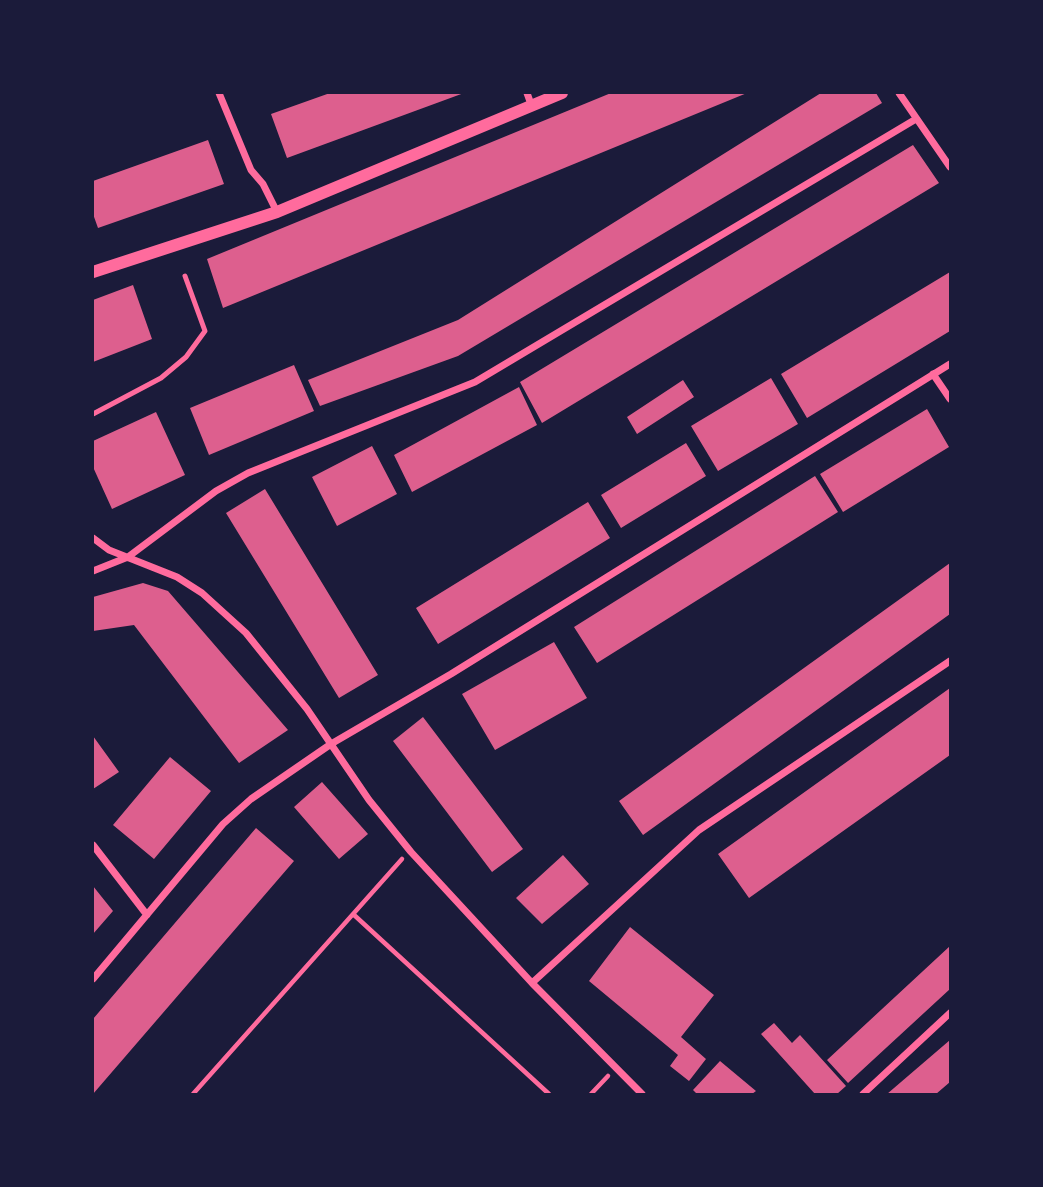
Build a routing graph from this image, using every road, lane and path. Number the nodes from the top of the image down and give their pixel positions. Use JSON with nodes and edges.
{"nodes":[{"id":1,"x":219,"y":93,"type":"edge"},
{"id":2,"x":527,"y":93,"type":"edge"},
{"id":3,"x":562,"y":93,"type":"edge"},
{"id":4,"x":898,"y":93,"type":"edge"},
{"id":5,"x":532,"y":107,"type":"junction"},
{"id":6,"x":916,"y":119,"type":"junction"},
{"id":7,"x":950,"y":167,"type":"edge"},
{"id":8,"x":277,"y":212,"type":"junction"},
{"id":9,"x":93,"y":272,"type":"edge"},
{"id":10,"x":185,"y":276,"type":"dead end"},
{"id":11,"x":950,"y":364,"type":"edge"},
{"id":12,"x":933,"y":374,"type":"junction"},
{"id":13,"x":950,"y":399,"type":"edge"},
{"id":14,"x":93,"y":414,"type":"edge"},
{"id":15,"x":93,"y":538,"type":"edge"},
{"id":16,"x":128,"y":557,"type":"junction"},
{"id":17,"x":93,"y":571,"type":"edge"},
{"id":18,"x":950,"y":661,"type":"edge"},
{"id":19,"x":331,"y":744,"type":"junction"},
{"id":20,"x":93,"y":845,"type":"edge"},
{"id":21,"x":411,"y":852,"type":"junction"},
{"id":22,"x":353,"y":914,"type":"junction"},
{"id":23,"x":148,"y":915,"type":"junction"},
{"id":24,"x":93,"y":979,"type":"edge"},
{"id":25,"x":532,"y":983,"type":"junction"},
{"id":26,"x":950,"y":1013,"type":"edge"},
{"id":27,"x":616,"y":1068,"type":"junction"},
{"id":28,"x":193,"y":1094,"type":"edge"},
{"id":29,"x":549,"y":1094,"type":"edge"},
{"id":30,"x":591,"y":1094,"type":"edge"},
{"id":31,"x":642,"y":1094,"type":"edge"},
{"id":32,"x":863,"y":1094,"type":"edge"}],
"edges":[{"from":1,"to":8,"type":"street"},
{"from":2,"to":5,"type":"street"},
{"from":3,"to":5,"type":"street"},
{"from":4,"to":6,"type":"street"},
{"from":5,"to":8,"type":"street"},
{"from":6,"to":7,"type":"street"},
{"from":6,"to":16,"type":"street"},
{"from":8,"to":9,"type":"street"},
{"from":10,"to":14,"type":"lane"},
{"from":11,"to":12,"type":"street"},
{"from":12,"to":13,"type":"street"},
{"from":12,"to":19,"type":"street"},
{"from":15,"to":16,"type":"street"},
{"from":16,"to":17,"type":"street"},
{"from":16,"to":19,"type":"street"},
{"from":18,"to":25,"type":"street"},
{"from":19,"to":21,"type":"street"},
{"from":19,"to":23,"type":"street"},
{"from":20,"to":23,"type":"street"},
{"from":21,"to":22,"type":"path"},
{"from":21,"to":25,"type":"street"},
{"from":22,"to":28,"type":"path"},
{"from":22,"to":29,"type":"path"},
{"from":23,"to":24,"type":"street"},
{"from":25,"to":27,"type":"street"},
{"from":26,"to":32,"type":"street"},
{"from":27,"to":30,"type":"path"},
{"from":27,"to":31,"type":"street"}]}
